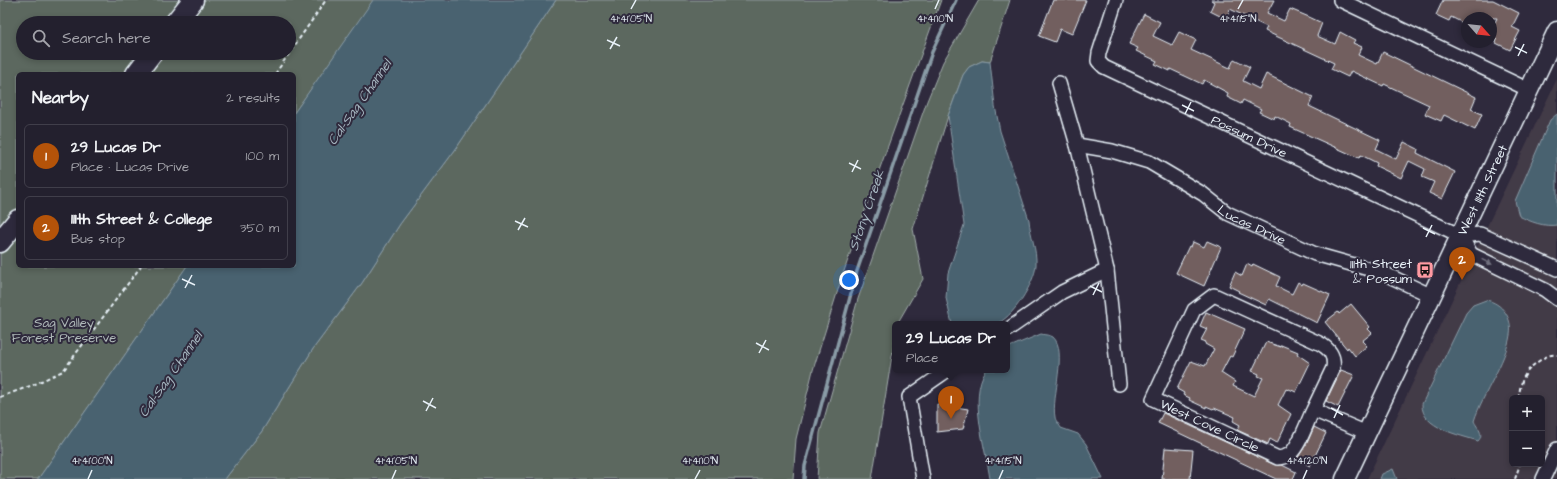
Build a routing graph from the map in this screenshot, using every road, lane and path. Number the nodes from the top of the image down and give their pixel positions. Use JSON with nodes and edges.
{"nodes":[{"id":1,"x":193,"y":0,"type":"edge"},
{"id":2,"x":326,"y":0,"type":"edge"},
{"id":3,"x":1116,"y":0,"type":"edge"},
{"id":4,"x":1340,"y":0,"type":"edge"},
{"id":5,"x":180,"y":16,"type":"edge"},
{"id":6,"x":1557,"y":31,"type":"edge"},
{"id":7,"x":296,"y":44,"type":"edge"},
{"id":8,"x":147,"y":60,"type":"edge"},
{"id":9,"x":285,"y":60,"type":"edge"},
{"id":10,"x":138,"y":72,"type":"edge"},
{"id":11,"x":276,"y":72,"type":"edge"},
{"id":12,"x":1059,"y":83,"type":"dead end"},
{"id":13,"x":1529,"y":90,"type":"junction"},
{"id":14,"x":1077,"y":146,"type":"junction"},
{"id":15,"x":16,"y":222,"type":"edge"},
{"id":16,"x":1460,"y":236,"type":"junction"},
{"id":17,"x":0,"y":242,"type":"edge"},
{"id":18,"x":140,"y":268,"type":"edge"},
{"id":19,"x":1557,"y":269,"type":"edge"},
{"id":20,"x":1107,"y":270,"type":"junction"},
{"id":21,"x":1432,"y":296,"type":"junction"},
{"id":22,"x":1557,"y":299,"type":"edge"},
{"id":23,"x":1010,"y":328,"type":"edge"},
{"id":24,"x":1557,"y":355,"type":"edge"},
{"id":25,"x":944,"y":373,"type":"edge"},
{"id":26,"x":1119,"y":384,"type":"dead end"},
{"id":27,"x":1520,"y":395,"type":"edge"},
{"id":28,"x":0,"y":397,"type":"edge"},
{"id":29,"x":1313,"y":410,"type":"junction"},
{"id":30,"x":1367,"y":433,"type":"junction"},
{"id":31,"x":1557,"y":449,"type":"edge"},
{"id":32,"x":1519,"y":467,"type":"edge"},
{"id":33,"x":923,"y":479,"type":"edge"},
{"id":34,"x":1345,"y":479,"type":"edge"},
{"id":35,"x":1514,"y":479,"type":"edge"},
{"id":36,"x":1543,"y":479,"type":"edge"}],
"edges":[{"from":1,"to":5,"type":"main road"},
{"from":2,"to":7,"type":"path"},
{"from":3,"to":16,"type":"street","name":"Possum Drive"},
{"from":4,"to":13,"type":"street"},
{"from":6,"to":13,"type":"main road","name":"West 111th Street"},
{"from":8,"to":10,"type":"main road"},
{"from":9,"to":11,"type":"path"},
{"from":12,"to":14,"type":"street"},
{"from":13,"to":16,"type":"main road","name":"West 111th Street"},
{"from":14,"to":20,"type":"street"},
{"from":14,"to":21,"type":"street","name":"Lucas Drive"},
{"from":15,"to":17,"type":"main road"},
{"from":16,"to":19,"type":"street"},
{"from":16,"to":21,"type":"main road","name":"West 111th Street"},
{"from":16,"to":22,"type":"street","one_way":true},
{"from":18,"to":28,"type":"path"},
{"from":20,"to":23,"type":"street"},
{"from":20,"to":26,"type":"street"},
{"from":21,"to":30,"type":"main road","name":"West 111th Street"},
{"from":24,"to":27,"type":"path"},
{"from":25,"to":33,"type":"street"},
{"from":29,"to":29,"type":"street","name":"West Cove Circle"},
{"from":29,"to":30,"type":"street"},
{"from":30,"to":34,"type":"main road","name":"West 111th Street"},
{"from":31,"to":36,"type":"street"},
{"from":32,"to":35,"type":"path"}]}
